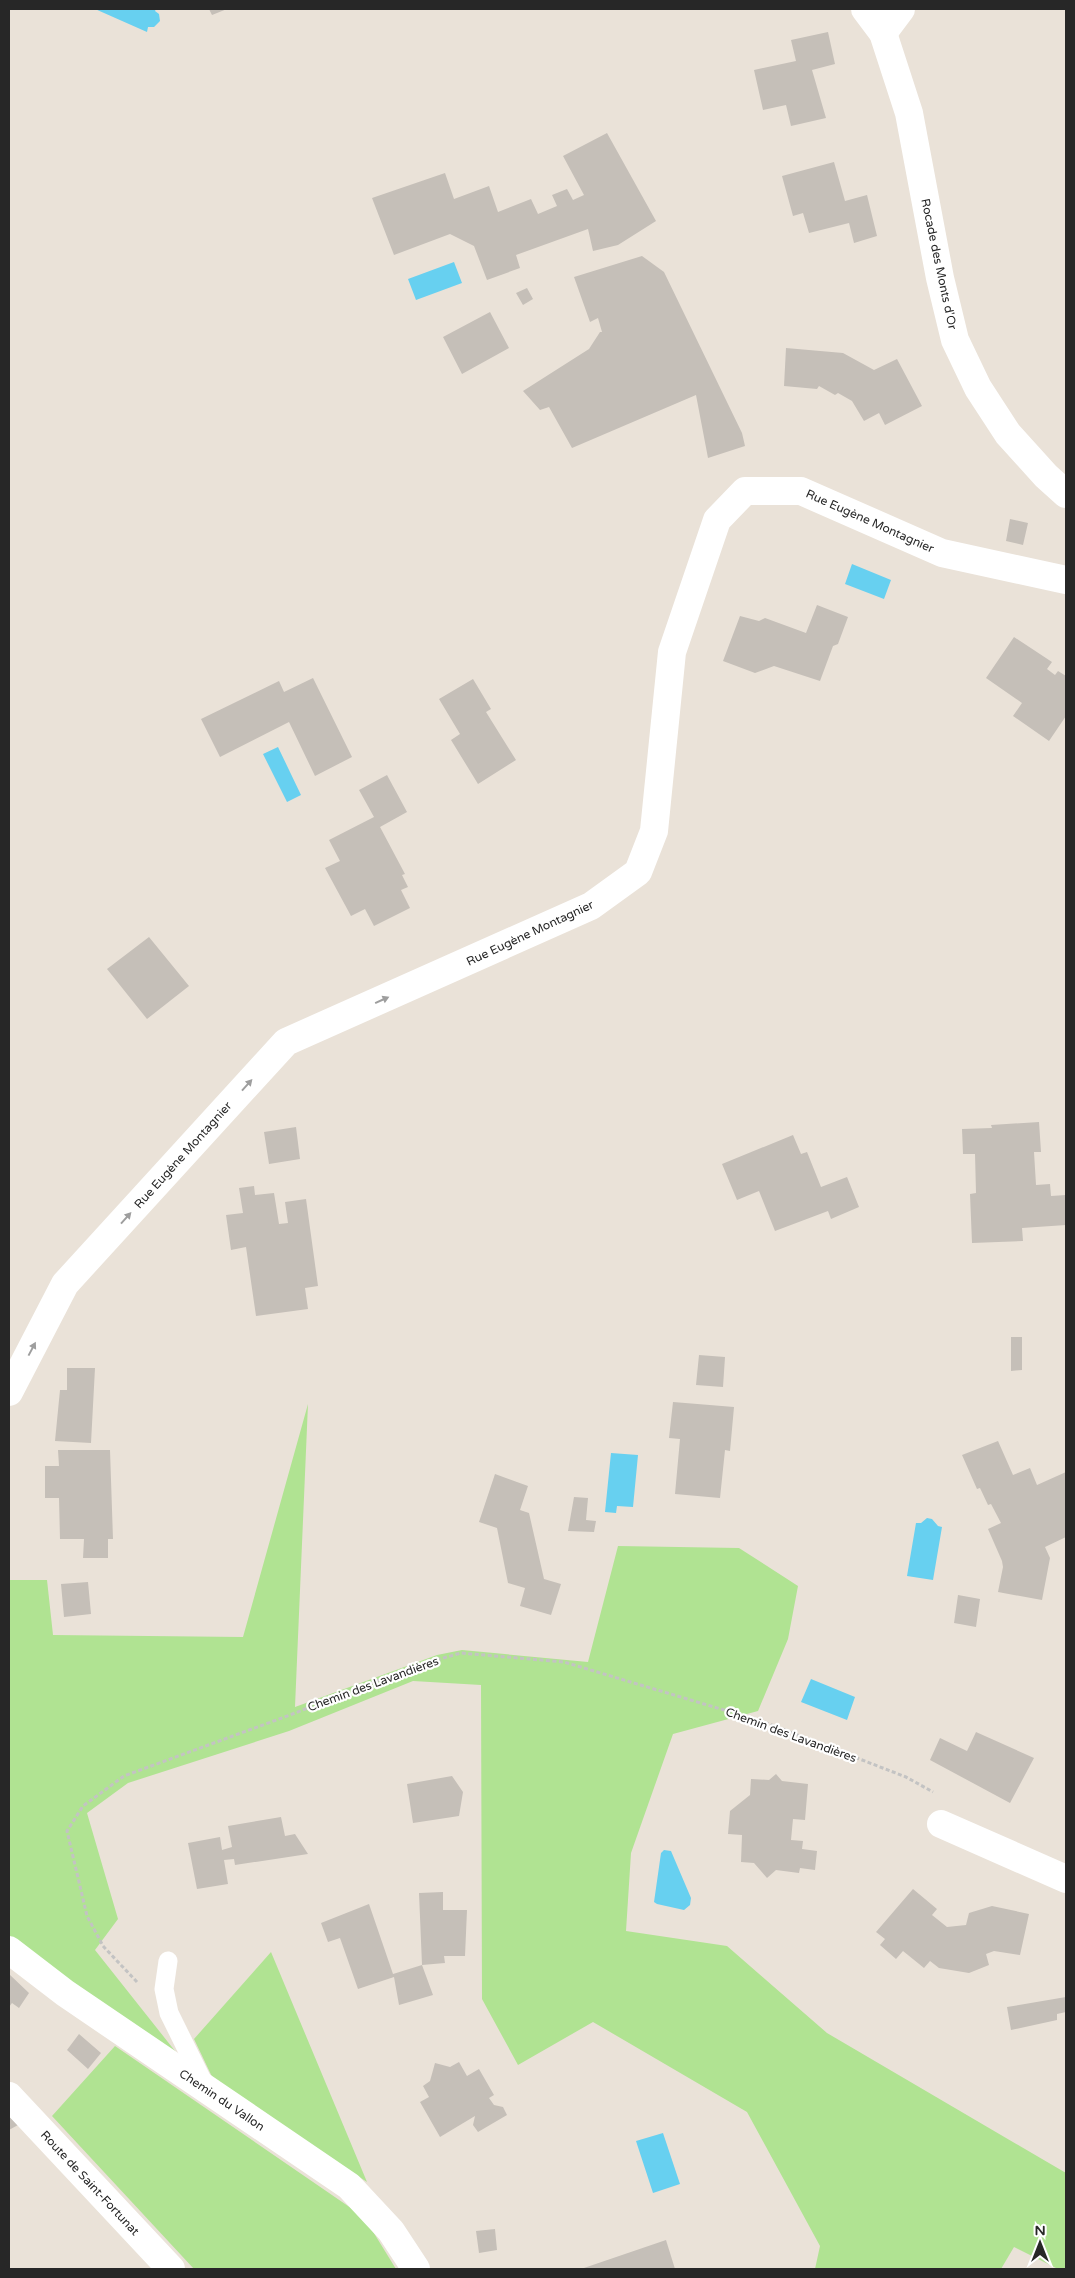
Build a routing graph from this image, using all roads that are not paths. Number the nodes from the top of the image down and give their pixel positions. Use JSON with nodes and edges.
{"nodes":[{"id":1,"x":865,"y":9,"type":"edge"},
{"id":2,"x":901,"y":9,"type":"edge"},
{"id":3,"x":883,"y":33,"type":"junction"},
{"id":4,"x":1066,"y":494,"type":"edge"},
{"id":5,"x":1066,"y":580,"type":"edge"},
{"id":6,"x":9,"y":1392,"type":"edge"},
{"id":7,"x":941,"y":1824,"type":"dead end"},
{"id":8,"x":1066,"y":1878,"type":"edge"},
{"id":9,"x":9,"y":1950,"type":"edge"},
{"id":10,"x":168,"y":1961,"type":"dead end"},
{"id":11,"x":207,"y":2089,"type":"junction"},
{"id":12,"x":9,"y":2096,"type":"edge"},
{"id":13,"x":171,"y":2269,"type":"edge"},
{"id":14,"x":416,"y":2269,"type":"edge"}],
"edges":[{"from":1,"to":3,"type":"street","name":"Rocade des Monts d'Or"},
{"from":2,"to":3,"type":"street"},
{"from":3,"to":4,"type":"street","name":"Rocade des Monts d'Or"},
{"from":6,"to":5,"type":"street","name":"Rue Eugène Montagnier","one_way":true},
{"from":7,"to":8,"type":"street"},
{"from":9,"to":11,"type":"street","name":"Chemin du Vallon"},
{"from":10,"to":11,"type":"lane"},
{"from":11,"to":14,"type":"street","name":"Chemin du Vallon"},
{"from":12,"to":13,"type":"street","name":"Route de Saint-Fortunat"}]}
